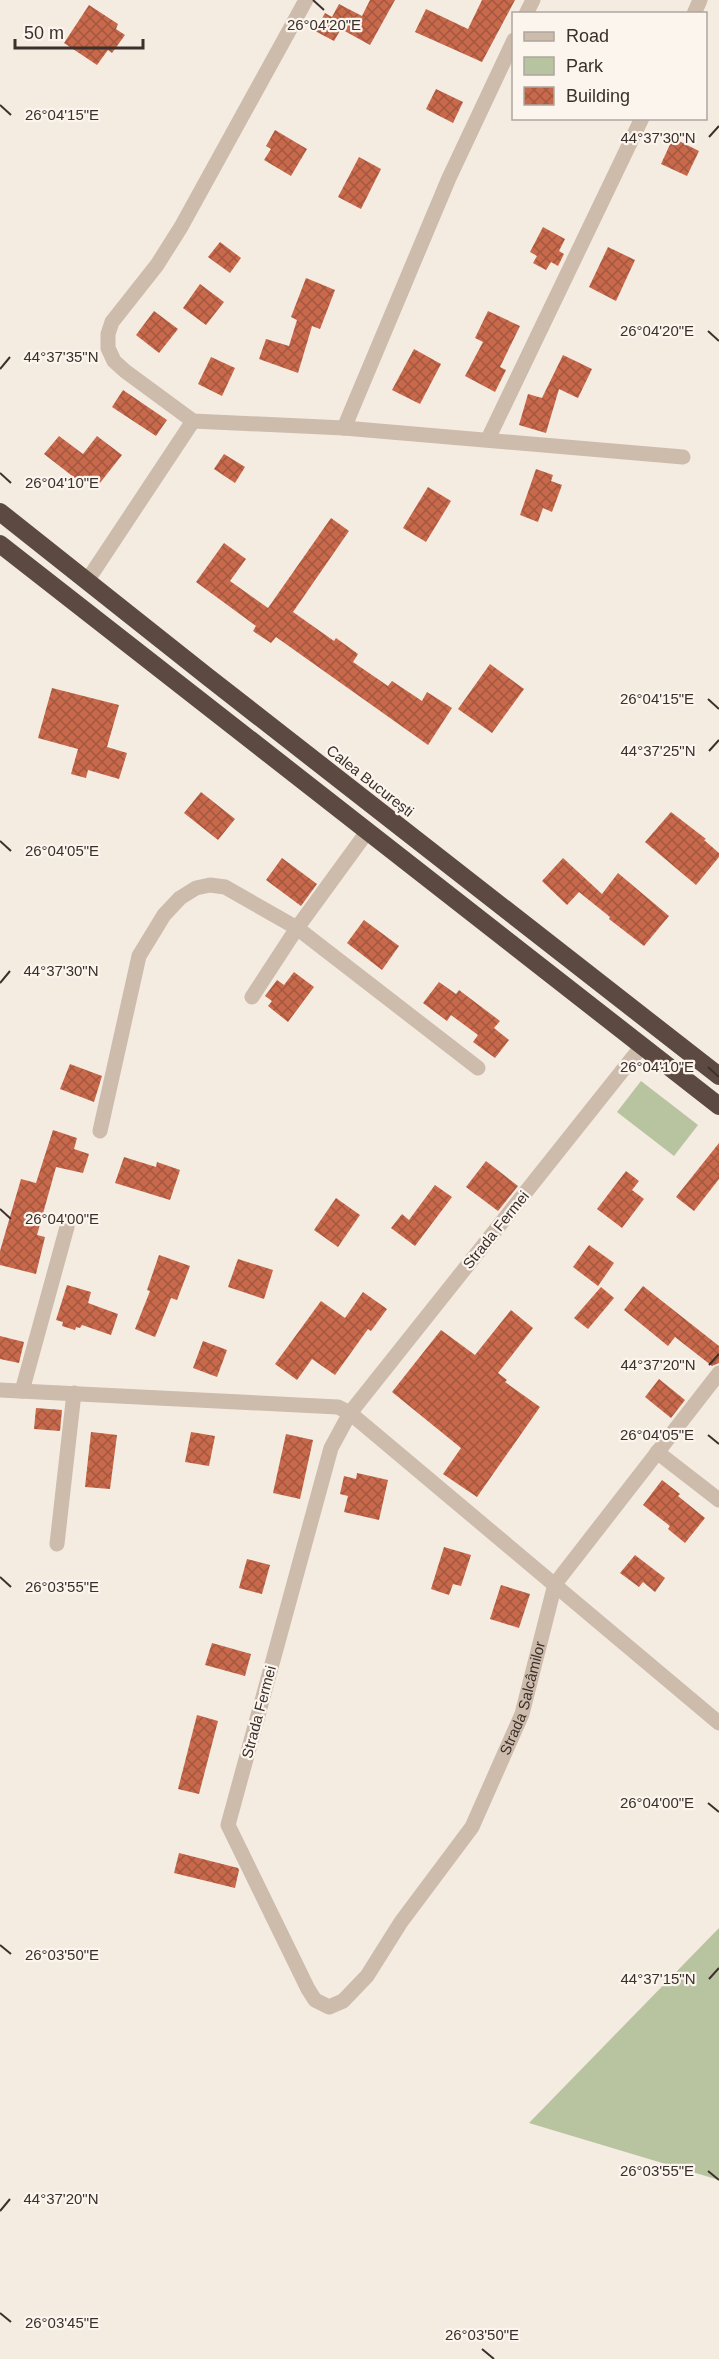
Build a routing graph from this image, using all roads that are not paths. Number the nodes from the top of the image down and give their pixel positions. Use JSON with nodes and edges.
{"nodes":[{"id":1,"x":306,"y":0,"type":"edge"},
{"id":2,"x":512,"y":42,"type":"edge"},
{"id":3,"x":641,"y":120,"type":"edge"},
{"id":4,"x":194,"y":421,"type":"junction"},
{"id":5,"x":345,"y":428,"type":"junction"},
{"id":6,"x":488,"y":439,"type":"junction"},
{"id":7,"x":683,"y":457,"type":"dead end"},
{"id":8,"x":0,"y":512,"type":"edge"},
{"id":9,"x":0,"y":544,"type":"edge"},
{"id":10,"x":87,"y":581,"type":"junction"},
{"id":11,"x":367,"y":832,"type":"junction"},
{"id":12,"x":297,"y":928,"type":"junction"},
{"id":13,"x":252,"y":997,"type":"dead end"},
{"id":14,"x":642,"y":1046,"type":"junction"},
{"id":15,"x":478,"y":1068,"type":"dead end"},
{"id":16,"x":719,"y":1076,"type":"edge"},
{"id":17,"x":719,"y":1106,"type":"edge"},
{"id":18,"x":100,"y":1131,"type":"dead end"},
{"id":19,"x":67,"y":1227,"type":"dead end"},
{"id":20,"x":719,"y":1373,"type":"edge"},
{"id":21,"x":0,"y":1390,"type":"edge"},
{"id":22,"x":22,"y":1391,"type":"junction"},
{"id":23,"x":74,"y":1393,"type":"junction"},
{"id":24,"x":350,"y":1413,"type":"junction"},
{"id":25,"x":657,"y":1452,"type":"junction"},
{"id":26,"x":719,"y":1500,"type":"edge"},
{"id":27,"x":57,"y":1544,"type":"dead end"},
{"id":28,"x":555,"y":1584,"type":"junction"},
{"id":29,"x":719,"y":1723,"type":"edge"},
{"id":30,"x":315,"y":2000,"type":"joint"}],
"edges":[{"from":1,"to":4,"type":"street"},
{"from":2,"to":5,"type":"street"},
{"from":3,"to":6,"type":"street"},
{"from":4,"to":5,"type":"street"},
{"from":4,"to":10,"type":"street"},
{"from":5,"to":6,"type":"street"},
{"from":6,"to":7,"type":"street"},
{"from":8,"to":10,"type":"highway","name":"Calea București"},
{"from":9,"to":11,"type":"highway"},
{"from":10,"to":16,"type":"highway","name":"Calea București"},
{"from":11,"to":12,"type":"street"},
{"from":11,"to":14,"type":"highway"},
{"from":12,"to":13,"type":"street"},
{"from":12,"to":15,"type":"street"},
{"from":12,"to":18,"type":"street"},
{"from":14,"to":17,"type":"highway"},
{"from":14,"to":24,"type":"street","name":"Strada Fermei"},
{"from":19,"to":22,"type":"street"},
{"from":20,"to":25,"type":"street","name":"Strada Salcâmilor"},
{"from":21,"to":22,"type":"street"},
{"from":22,"to":23,"type":"street"},
{"from":23,"to":24,"type":"street"},
{"from":23,"to":27,"type":"street"},
{"from":24,"to":28,"type":"street"},
{"from":24,"to":30,"type":"street","name":"Strada Fermei"},
{"from":25,"to":26,"type":"street"},
{"from":25,"to":28,"type":"street","name":"Strada Salcâmilor"},
{"from":28,"to":29,"type":"street"},
{"from":28,"to":30,"type":"street","name":"Strada Salcâmilor"}]}
